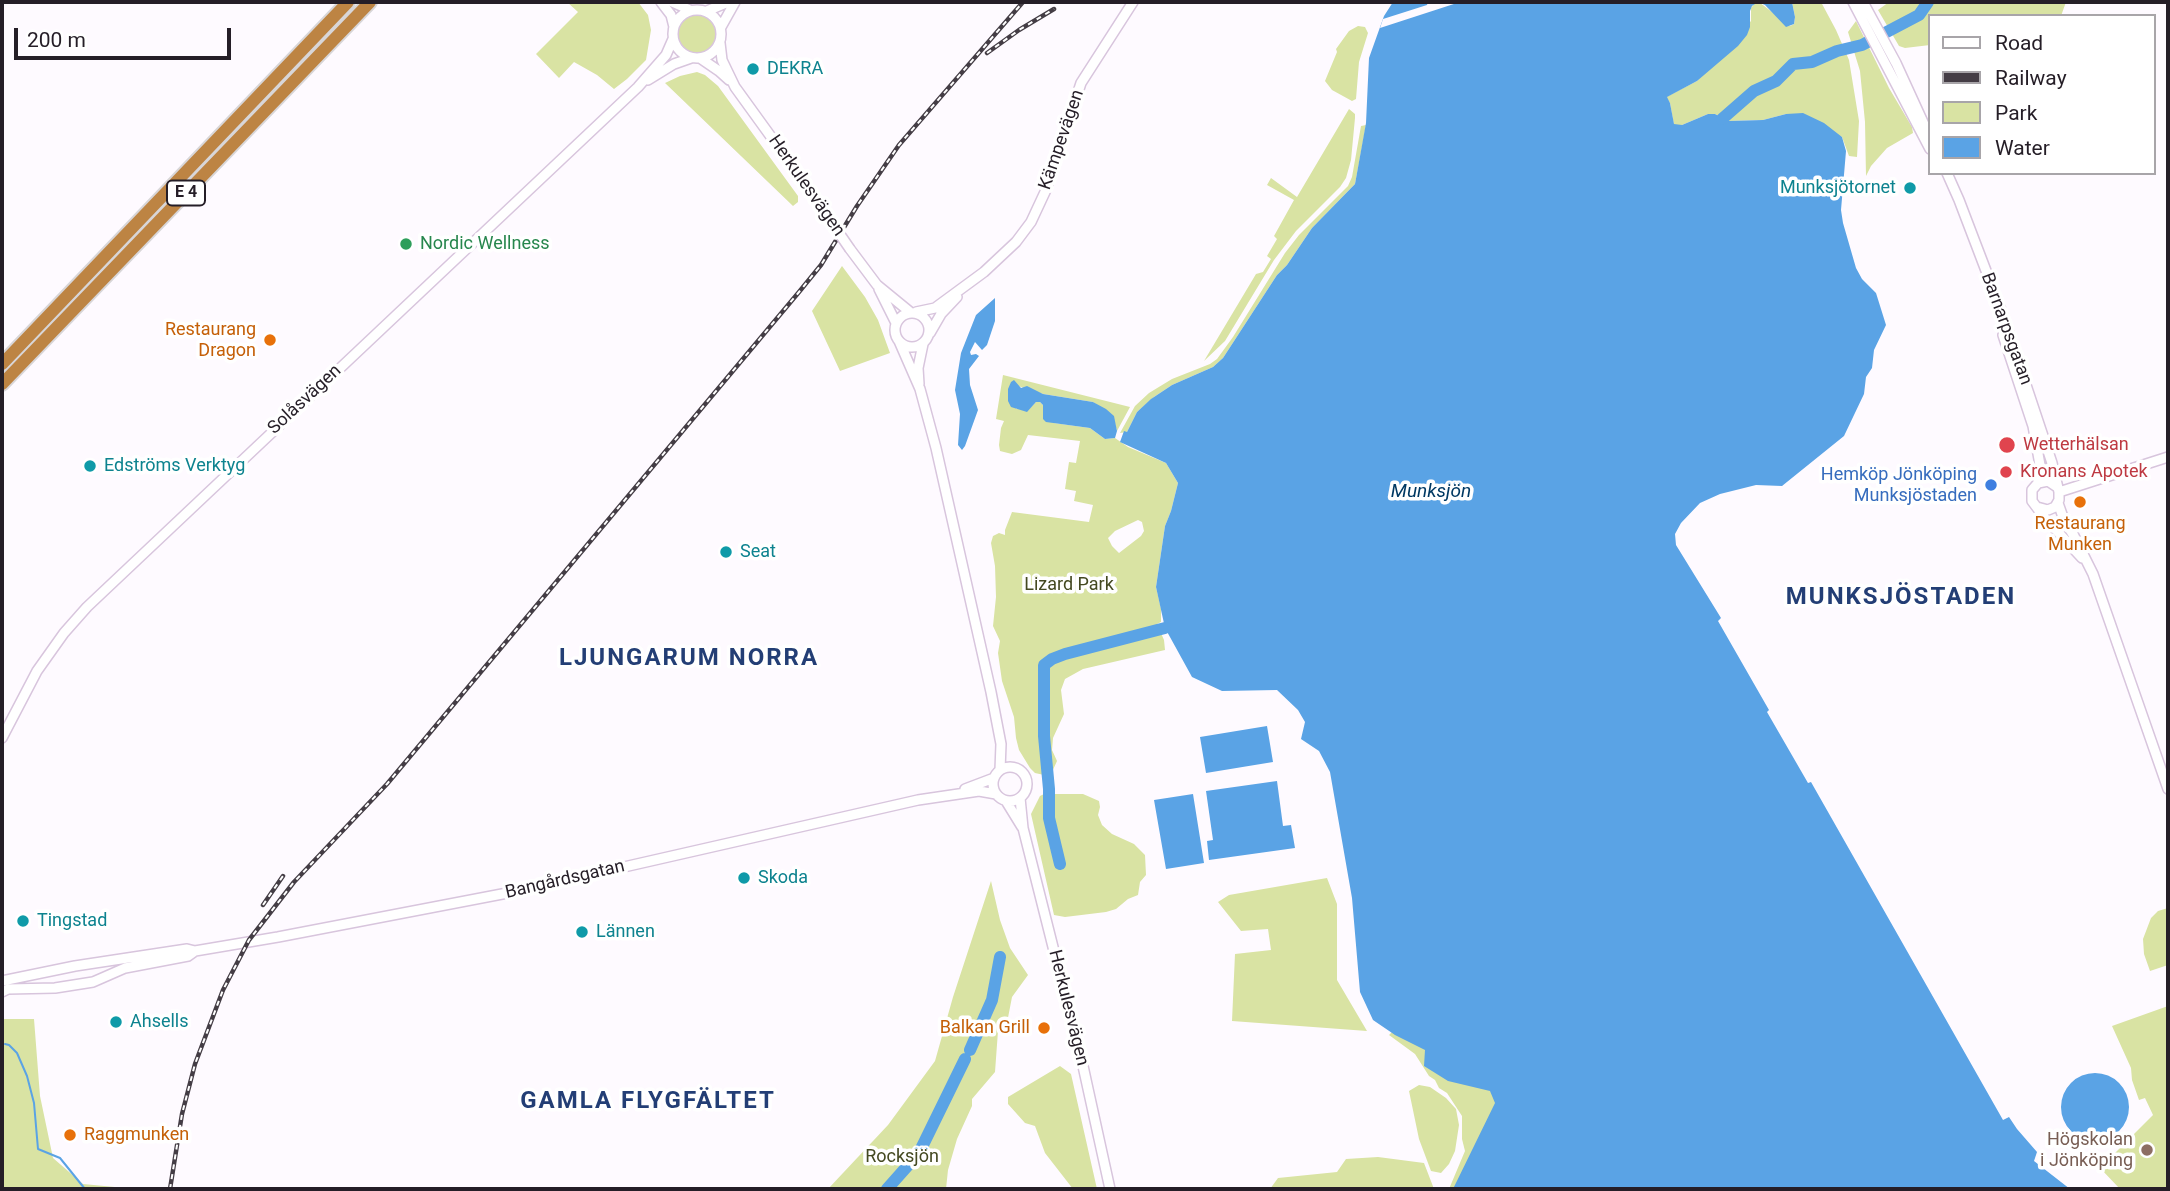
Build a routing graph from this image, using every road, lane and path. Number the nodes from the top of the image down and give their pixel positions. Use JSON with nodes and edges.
{"nodes":[{"id":1,"x":348,"y":2,"type":"edge"},
{"id":2,"x":370,"y":2,"type":"edge"},
{"id":3,"x":661,"y":2,"type":"edge"},
{"id":4,"x":672,"y":2,"type":"edge"},
{"id":5,"x":728,"y":2,"type":"edge"},
{"id":6,"x":735,"y":2,"type":"edge"},
{"id":7,"x":1133,"y":2,"type":"edge"},
{"id":8,"x":1853,"y":2,"type":"edge"},
{"id":9,"x":1863,"y":2,"type":"edge"},
{"id":10,"x":690,"y":10,"type":"junction"},
{"id":11,"x":707,"y":11,"type":"junction"},
{"id":12,"x":1871,"y":26,"type":"junction"},
{"id":13,"x":674,"y":27,"type":"junction"},
{"id":14,"x":721,"y":27,"type":"junction"},
{"id":15,"x":673,"y":39,"type":"junction"},
{"id":16,"x":720,"y":43,"type":"junction"},
{"id":17,"x":1883,"y":50,"type":"junction"},
{"id":18,"x":696,"y":58,"type":"junction"},
{"id":19,"x":638,"y":87,"type":"junction"},
{"id":20,"x":735,"y":87,"type":"junction"},
{"id":21,"x":1928,"y":134,"type":"edge"},
{"id":22,"x":1928,"y":145,"type":"edge"},
{"id":23,"x":1946,"y":175,"type":"edge"},
{"id":24,"x":1946,"y":175,"type":"edge"},
{"id":25,"x":984,"y":272,"type":"junction"},
{"id":26,"x":877,"y":285,"type":"junction"},
{"id":27,"x":913,"y":312,"type":"junction"},
{"id":28,"x":896,"y":323,"type":"junction"},
{"id":29,"x":929,"y":335,"type":"junction"},
{"id":30,"x":899,"y":341,"type":"junction"},
{"id":31,"x":923,"y":344,"type":"junction"},
{"id":32,"x":2,"y":364,"type":"edge"},
{"id":33,"x":2,"y":384,"type":"edge"},
{"id":34,"x":920,"y":389,"type":"junction"},
{"id":35,"x":2168,"y":457,"type":"edge"},
{"id":36,"x":2038,"y":483,"type":"junction"},
{"id":37,"x":2058,"y":489,"type":"junction"},
{"id":38,"x":2058,"y":503,"type":"junction"},
{"id":39,"x":2037,"y":507,"type":"junction"},
{"id":40,"x":2093,"y":574,"type":"junction"},
{"id":41,"x":2,"y":738,"type":"edge"},
{"id":42,"x":1001,"y":744,"type":"junction"},
{"id":43,"x":1016,"y":767,"type":"junction"},
{"id":44,"x":997,"y":774,"type":"junction"},
{"id":45,"x":2168,"y":789,"type":"edge"},
{"id":46,"x":996,"y":794,"type":"junction"},
{"id":47,"x":933,"y":797,"type":"junction"},
{"id":48,"x":1020,"y":798,"type":"junction"},
{"id":49,"x":1006,"y":801,"type":"junction"},
{"id":50,"x":1023,"y":828,"type":"junction"},
{"id":51,"x":195,"y":951,"type":"junction"},
{"id":52,"x":2,"y":981,"type":"edge"},
{"id":53,"x":2,"y":992,"type":"edge"},
{"id":54,"x":1110,"y":1189,"type":"edge"}],
"edges":[{"from":1,"to":32,"type":"highway","number":"E 4"},
{"from":2,"to":33,"type":"highway","number":"E 4"},
{"from":3,"to":13,"type":"main road"},
{"from":4,"to":10,"type":"main road"},
{"from":5,"to":11,"type":"main road"},
{"from":6,"to":14,"type":"main road"},
{"from":7,"to":25,"type":"main road","name":"Kämpevägen"},
{"from":8,"to":12,"type":"main road"},
{"from":9,"to":12,"type":"main road"},
{"from":10,"to":11,"type":"main road"},
{"from":10,"to":13,"type":"main road"},
{"from":11,"to":14,"type":"main road"},
{"from":12,"to":17,"type":"main road"},
{"from":13,"to":15,"type":"main road"},
{"from":14,"to":16,"type":"main road"},
{"from":15,"to":18,"type":"main road"},
{"from":15,"to":19,"type":"main road","name":"Solåsvägen"},
{"from":16,"to":18,"type":"main road"},
{"from":16,"to":20,"type":"main road","name":"Herkulesvägen"},
{"from":17,"to":21,"type":"main road"},
{"from":17,"to":22,"type":"main road"},
{"from":18,"to":19,"type":"main road","name":"Solåsvägen"},
{"from":18,"to":20,"type":"main road","name":"Herkulesvägen"},
{"from":19,"to":41,"type":"main road","name":"Solåsvägen"},
{"from":20,"to":26,"type":"main road","name":"Herkulesvägen","bridge":true},
{"from":23,"to":36,"type":"main road","name":"Barnarpsgatan"},
{"from":24,"to":37,"type":"main road","name":"Barnarpsgatan"},
{"from":25,"to":27,"type":"main road","name":"Kämpevägen"},
{"from":25,"to":29,"type":"main road","name":"Kämpevägen"},
{"from":26,"to":27,"type":"main road","name":"Herkulesvägen"},
{"from":26,"to":28,"type":"main road","name":"Herkulesvägen"},
{"from":27,"to":28,"type":"main road"},
{"from":27,"to":29,"type":"main road"},
{"from":28,"to":30,"type":"main road"},
{"from":29,"to":31,"type":"main road"},
{"from":30,"to":31,"type":"main road"},
{"from":30,"to":34,"type":"main road"},
{"from":31,"to":34,"type":"main road"},
{"from":34,"to":42,"type":"main road"},
{"from":35,"to":37,"type":"main road"},
{"from":36,"to":37,"type":"main road"},
{"from":36,"to":39,"type":"main road"},
{"from":37,"to":38,"type":"main road"},
{"from":38,"to":39,"type":"main road"},
{"from":38,"to":40,"type":"main road"},
{"from":39,"to":40,"type":"main road"},
{"from":40,"to":45,"type":"main road"},
{"from":42,"to":43,"type":"main road"},
{"from":42,"to":44,"type":"main road"},
{"from":43,"to":44,"type":"main road"},
{"from":43,"to":48,"type":"main road"},
{"from":44,"to":46,"type":"main road"},
{"from":44,"to":47,"type":"main road","name":"Bangårdsgatan"},
{"from":46,"to":47,"type":"main road","name":"Bangårdsgatan"},
{"from":46,"to":49,"type":"main road"},
{"from":47,"to":51,"type":"main road","name":"Bangårdsgatan"},
{"from":48,"to":49,"type":"main road"},
{"from":48,"to":50,"type":"main road","name":"Herkulesvägen"},
{"from":49,"to":50,"type":"main road","name":"Herkulesvägen"},
{"from":50,"to":54,"type":"main road","name":"Herkulesvägen"},
{"from":51,"to":52,"type":"main road","name":"Bangårdsgatan"},
{"from":51,"to":53,"type":"main road","name":"Bangårdsgatan"}]}
